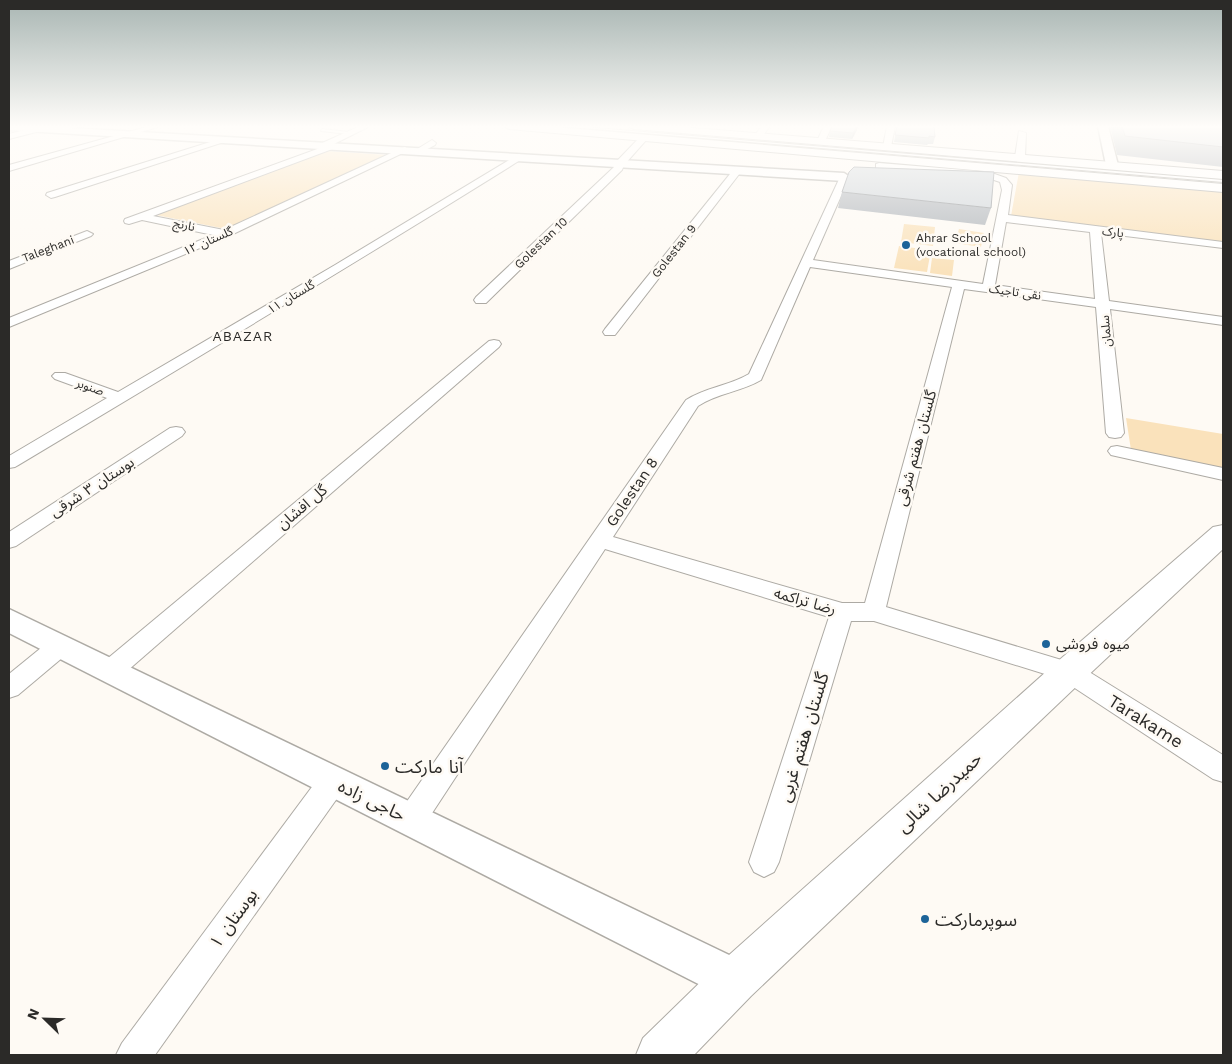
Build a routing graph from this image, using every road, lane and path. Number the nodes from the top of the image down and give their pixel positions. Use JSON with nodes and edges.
{"nodes":[{"id":1,"x":113,"y":176,"type":"edge"},
{"id":2,"x":249,"y":176,"type":"edge"},
{"id":3,"x":350,"y":176,"type":"edge"},
{"id":4,"x":489,"y":176,"type":"edge"},
{"id":5,"x":611,"y":176,"type":"edge"},
{"id":6,"x":733,"y":176,"type":"edge"},
{"id":7,"x":820,"y":176,"type":"edge"},
{"id":8,"x":853,"y":176,"type":"edge"},
{"id":9,"x":991,"y":176,"type":"edge"},
{"id":10,"x":1159,"y":176,"type":"edge"},
{"id":11,"x":1168,"y":176,"type":"edge"},
{"id":12,"x":1170,"y":176,"type":"edge"},
{"id":13,"x":1175,"y":176,"type":"edge"},
{"id":14,"x":844,"y":177,"type":"junction"},
{"id":15,"x":1223,"y":180,"type":"edge"},
{"id":16,"x":51,"y":195,"type":"dead end"},
{"id":17,"x":142,"y":216,"type":"junction"},
{"id":18,"x":1003,"y":218,"type":"junction"},
{"id":19,"x":129,"y":221,"type":"dead end"},
{"id":20,"x":1095,"y":230,"type":"junction"},
{"id":21,"x":87,"y":234,"type":"dead end"},
{"id":22,"x":226,"y":234,"type":"junction"},
{"id":23,"x":1223,"y":245,"type":"edge"},
{"id":24,"x":806,"y":264,"type":"junction"},
{"id":25,"x":9,"y":265,"type":"edge"},
{"id":26,"x":959,"y":285,"type":"junction"},
{"id":27,"x":988,"y":288,"type":"junction"},
{"id":28,"x":481,"y":300,"type":"dead end"},
{"id":29,"x":1104,"y":304,"type":"junction"},
{"id":30,"x":1223,"y":321,"type":"edge"},
{"id":31,"x":9,"y":323,"type":"edge"},
{"id":32,"x":610,"y":332,"type":"dead end"},
{"id":33,"x":494,"y":344,"type":"dead end"},
{"id":34,"x":60,"y":376,"type":"dead end"},
{"id":35,"x":121,"y":398,"type":"junction"},
{"id":36,"x":176,"y":432,"type":"dead end"},
{"id":37,"x":1115,"y":433,"type":"dead end"},
{"id":38,"x":1117,"y":451,"type":"dead end"},
{"id":39,"x":9,"y":463,"type":"edge"},
{"id":40,"x":1223,"y":474,"type":"edge"},
{"id":41,"x":1223,"y":534,"type":"edge"},
{"id":42,"x":600,"y":540,"type":"junction"},
{"id":43,"x":9,"y":541,"type":"edge"},
{"id":44,"x":842,"y":612,"type":"junction"},
{"id":45,"x":874,"y":612,"type":"junction"},
{"id":46,"x":9,"y":620,"type":"edge"},
{"id":47,"x":60,"y":646,"type":"junction"},
{"id":48,"x":110,"y":671,"type":"junction"},
{"id":49,"x":1069,"y":672,"type":"junction"},
{"id":50,"x":9,"y":688,"type":"edge"},
{"id":51,"x":1223,"y":770,"type":"edge"},
{"id":52,"x":332,"y":781,"type":"junction"},
{"id":53,"x":411,"y":820,"type":"junction"},
{"id":54,"x":764,"y":862,"type":"dead end"},
{"id":55,"x":735,"y":980,"type":"junction"},
{"id":56,"x":134,"y":1055,"type":"edge"},
{"id":57,"x":660,"y":1055,"type":"edge"}],
"edges":[{"from":1,"to":16,"type":"street"},
{"from":2,"to":17,"type":"street"},
{"from":3,"to":22,"type":"street","name":"گلستان ۱۲"},
{"from":4,"to":35,"type":"street","name":"گلستان ۱۱"},
{"from":5,"to":28,"type":"street","name":"Golestan 10"},
{"from":6,"to":32,"type":"street","name":"Golestan 9"},
{"from":7,"to":14,"type":"street"},
{"from":8,"to":14,"type":"main road"},
{"from":9,"to":18,"type":"street"},
{"from":10,"to":15,"type":"main road"},
{"from":11,"to":15,"type":"lane"},
{"from":12,"to":15,"type":"lane"},
{"from":13,"to":15,"type":"main road"},
{"from":14,"to":24,"type":"street","name":"Golestan 8"},
{"from":17,"to":19,"type":"street"},
{"from":17,"to":22,"type":"street","name":"نارنج"},
{"from":18,"to":20,"type":"street","name":"پارک"},
{"from":18,"to":27,"type":"street"},
{"from":20,"to":23,"type":"street","name":"پارک"},
{"from":20,"to":29,"type":"street","name":"سلمان"},
{"from":21,"to":25,"type":"street","name":"Taleghani"},
{"from":22,"to":31,"type":"street","name":"گلستان ۱۲"},
{"from":24,"to":26,"type":"street","name":"نقی تاجیک"},
{"from":24,"to":42,"type":"street","name":"Golestan 8"},
{"from":26,"to":27,"type":"street","name":"نقی تاجیک"},
{"from":26,"to":45,"type":"street","name":"گلستان هفتم شرقی"},
{"from":27,"to":29,"type":"street","name":"نقی تاجیک"},
{"from":29,"to":30,"type":"street","name":"نقی تاجیک"},
{"from":29,"to":37,"type":"street","name":"سلمان"},
{"from":33,"to":48,"type":"street","name":"گل افشان"},
{"from":34,"to":35,"type":"street","name":"صنوبر"},
{"from":35,"to":39,"type":"street","name":"گلستان ۱۱"},
{"from":36,"to":43,"type":"street","name":"بوستان ۳ شرقی"},
{"from":38,"to":40,"type":"street"},
{"from":41,"to":49,"type":"main road","name":"حمیدرضا شالی"},
{"from":42,"to":44,"type":"street","name":"رضا تراکمه"},
{"from":42,"to":53,"type":"street","name":"Golestan 8"},
{"from":44,"to":45,"type":"street","name":"رضا تراکمه"},
{"from":44,"to":54,"type":"street","name":"گلستان هفتم غربی"},
{"from":45,"to":49,"type":"street","name":"رضا تراکمه"},
{"from":46,"to":47,"type":"street","name":"حاجی زاده"},
{"from":47,"to":48,"type":"street","name":"حاجی زاده"},
{"from":47,"to":50,"type":"street"},
{"from":48,"to":52,"type":"street","name":"حاجی زاده"},
{"from":49,"to":51,"type":"street","name":"Tarakame"},
{"from":49,"to":55,"type":"main road","name":"حمیدرضا شالی"},
{"from":52,"to":53,"type":"street","name":"حاجی زاده"},
{"from":52,"to":56,"type":"street","name":"بوستان ۱"},
{"from":53,"to":55,"type":"street","name":"حاجی زاده"},
{"from":55,"to":57,"type":"main road","name":"حمیدرضا شالی"}]}
